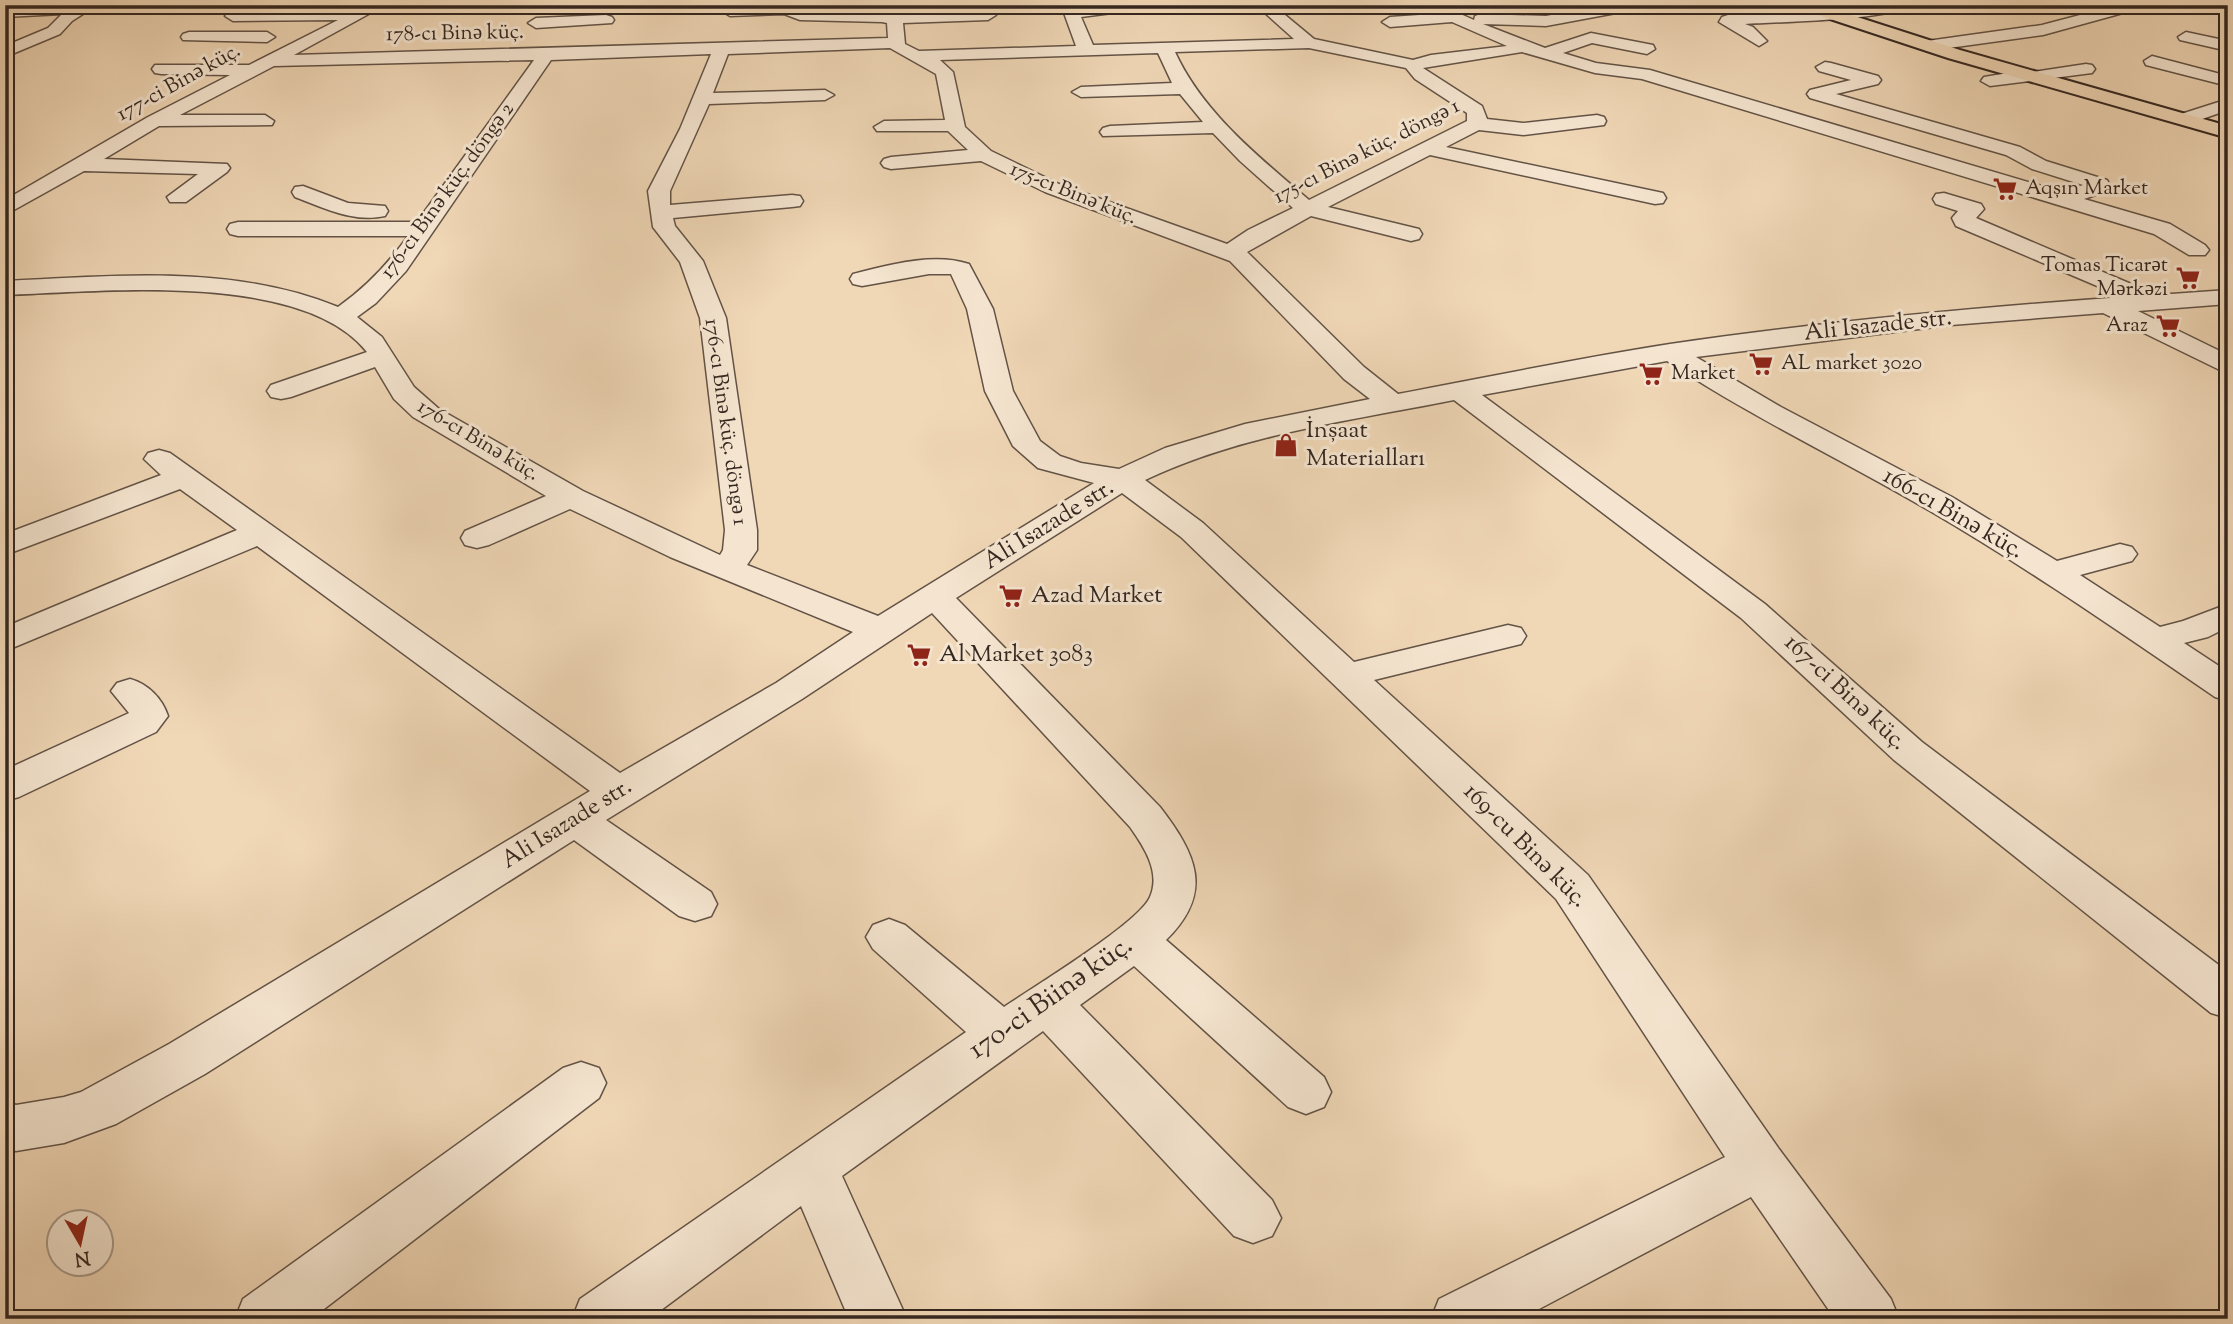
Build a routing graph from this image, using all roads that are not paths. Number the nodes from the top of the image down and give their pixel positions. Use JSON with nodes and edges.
{"nodes":[{"id":1,"x":553,"y":5,"type":"edge"},
{"id":2,"x":1263,"y":5,"type":"edge"},
{"id":3,"x":1426,"y":5,"type":"edge"},
{"id":4,"x":1548,"y":5,"type":"edge"},
{"id":5,"x":1632,"y":5,"type":"edge"},
{"id":6,"x":1803,"y":5,"type":"edge"},
{"id":7,"x":1904,"y":5,"type":"edge"},
{"id":8,"x":2136,"y":5,"type":"edge"},
{"id":9,"x":377,"y":6,"type":"edge"},
{"id":10,"x":390,"y":6,"type":"edge"},
{"id":11,"x":87,"y":7,"type":"edge"},
{"id":12,"x":788,"y":7,"type":"edge"},
{"id":13,"x":1107,"y":10,"type":"dead end"},
{"id":14,"x":730,"y":11,"type":"dead end"},
{"id":15,"x":5,"y":12,"type":"edge"},
{"id":16,"x":1825,"y":13,"type":"junction"},
{"id":17,"x":358,"y":15,"type":"junction"},
{"id":18,"x":988,"y":15,"type":"dead end"},
{"id":19,"x":233,"y":16,"type":"dead end"},
{"id":20,"x":1577,"y":16,"type":"junction"},
{"id":21,"x":893,"y":19,"type":"junction"},
{"id":22,"x":1459,"y":19,"type":"junction"},
{"id":23,"x":606,"y":20,"type":"dead end"},
{"id":24,"x":1390,"y":22,"type":"dead end"},
{"id":25,"x":536,"y":23,"type":"junction"},
{"id":26,"x":1606,"y":26,"type":"dead end"},
{"id":27,"x":5,"y":36,"type":"edge"},
{"id":28,"x":44,"y":36,"type":"junction"},
{"id":29,"x":189,"y":37,"type":"dead end"},
{"id":30,"x":314,"y":37,"type":"junction"},
{"id":31,"x":2186,"y":37,"type":"dead end"},
{"id":32,"x":1759,"y":41,"type":"dead end"},
{"id":33,"x":895,"y":43,"type":"junction"},
{"id":34,"x":1309,"y":43,"type":"junction"},
{"id":35,"x":1927,"y":46,"type":"junction"},
{"id":36,"x":1164,"y":47,"type":"junction"},
{"id":37,"x":1522,"y":47,"type":"junction"},
{"id":38,"x":2228,"y":47,"type":"edge"},
{"id":39,"x":722,"y":48,"type":"junction"},
{"id":40,"x":1086,"y":49,"type":"junction"},
{"id":41,"x":1647,"y":49,"type":"dead end"},
{"id":42,"x":5,"y":52,"type":"edge"},
{"id":43,"x":1547,"y":53,"type":"junction"},
{"id":44,"x":509,"y":55,"type":"junction"},
{"id":45,"x":546,"y":55,"type":"junction"},
{"id":46,"x":915,"y":56,"type":"junction"},
{"id":47,"x":2206,"y":58,"type":"dead end"},
{"id":48,"x":267,"y":61,"type":"junction"},
{"id":49,"x":2152,"y":61,"type":"dead end"},
{"id":50,"x":2228,"y":64,"type":"edge"},
{"id":51,"x":1414,"y":65,"type":"junction"},
{"id":52,"x":1825,"y":66,"type":"dead end"},
{"id":53,"x":161,"y":69,"type":"dead end"},
{"id":54,"x":2085,"y":69,"type":"dead end"},
{"id":55,"x":250,"y":70,"type":"junction"},
{"id":56,"x":2030,"y":76,"type":"junction"},
{"id":57,"x":1990,"y":81,"type":"dead end"},
{"id":58,"x":2228,"y":81,"type":"edge"},
{"id":59,"x":1185,"y":88,"type":"junction"},
{"id":60,"x":1081,"y":92,"type":"dead end"},
{"id":61,"x":1816,"y":94,"type":"junction"},
{"id":62,"x":825,"y":95,"type":"dead end"},
{"id":63,"x":701,"y":99,"type":"junction"},
{"id":64,"x":2228,"y":104,"type":"edge"},
{"id":65,"x":1760,"y":107,"type":"junction"},
{"id":66,"x":1796,"y":118,"type":"junction"},
{"id":67,"x":2185,"y":119,"type":"junction"},
{"id":68,"x":155,"y":121,"type":"junction"},
{"id":69,"x":265,"y":121,"type":"dead end"},
{"id":70,"x":1597,"y":121,"type":"dead end"},
{"id":71,"x":955,"y":125,"type":"junction"},
{"id":72,"x":1473,"y":126,"type":"junction"},
{"id":73,"x":884,"y":127,"type":"dead end"},
{"id":74,"x":1218,"y":127,"type":"junction"},
{"id":75,"x":1759,"y":128,"type":"dead end"},
{"id":76,"x":1110,"y":132,"type":"dead end"},
{"id":77,"x":2228,"y":132,"type":"edge"},
{"id":78,"x":1536,"y":142,"type":"dead end"},
{"id":79,"x":1430,"y":149,"type":"junction"},
{"id":80,"x":984,"y":155,"type":"junction"},
{"id":81,"x":892,"y":162,"type":"dead end"},
{"id":82,"x":81,"y":165,"type":"junction"},
{"id":83,"x":716,"y":188,"type":"dead end"},
{"id":84,"x":303,"y":192,"type":"dead end"},
{"id":85,"x":178,"y":197,"type":"dead end"},
{"id":86,"x":1655,"y":198,"type":"dead end"},
{"id":87,"x":1944,"y":199,"type":"dead end"},
{"id":88,"x":2062,"y":200,"type":"junction"},
{"id":89,"x":659,"y":201,"type":"junction"},
{"id":90,"x":792,"y":201,"type":"dead end"},
{"id":91,"x":1307,"y":208,"type":"junction"},
{"id":92,"x":5,"y":209,"type":"edge"},
{"id":93,"x":428,"y":222,"type":"junction"},
{"id":94,"x":238,"y":229,"type":"dead end"},
{"id":95,"x":1411,"y":234,"type":"dead end"},
{"id":96,"x":2197,"y":250,"type":"dead end"},
{"id":97,"x":1230,"y":253,"type":"junction"},
{"id":98,"x":76,"y":260,"type":"dead end"},
{"id":99,"x":862,"y":279,"type":"dead end"},
{"id":100,"x":27,"y":287,"type":"edge"},
{"id":101,"x":2228,"y":297,"type":"edge"},
{"id":102,"x":2157,"y":304,"type":"junction"},
{"id":103,"x":2110,"y":307,"type":"junction"},
{"id":104,"x":5,"y":313,"type":"edge"},
{"id":105,"x":340,"y":317,"type":"junction"},
{"id":106,"x":1671,"y":352,"type":"junction"},
{"id":107,"x":382,"y":356,"type":"junction"},
{"id":108,"x":2228,"y":366,"type":"edge"},
{"id":109,"x":281,"y":391,"type":"dead end"},
{"id":110,"x":1459,"y":391,"type":"junction"},
{"id":111,"x":1392,"y":403,"type":"junction"},
{"id":112,"x":1123,"y":479,"type":"junction"},
{"id":113,"x":571,"y":497,"type":"junction"},
{"id":114,"x":261,"y":533,"type":"junction"},
{"id":115,"x":477,"y":538,"type":"dead end"},
{"id":116,"x":5,"y":545,"type":"edge"},
{"id":117,"x":2120,"y":554,"type":"dead end"},
{"id":118,"x":728,"y":568,"type":"junction"},
{"id":119,"x":2053,"y":572,"type":"junction"},
{"id":120,"x":935,"y":596,"type":"junction"},
{"id":121,"x":2228,"y":614,"type":"edge"},
{"id":122,"x":880,"y":630,"type":"junction"},
{"id":123,"x":1508,"y":636,"type":"dead end"},
{"id":124,"x":2155,"y":639,"type":"junction"},
{"id":125,"x":5,"y":640,"type":"edge"},
{"id":126,"x":1347,"y":675,"type":"junction"},
{"id":127,"x":2228,"y":689,"type":"edge"},
{"id":128,"x":130,"y":691,"type":"dead end"},
{"id":129,"x":5,"y":787,"type":"edge"},
{"id":130,"x":619,"y":792,"type":"junction"},
{"id":131,"x":575,"y":819,"type":"junction"},
{"id":132,"x":695,"y":905,"type":"dead end"},
{"id":133,"x":889,"y":937,"type":"dead end"},
{"id":134,"x":1135,"y":940,"type":"junction"},
{"id":135,"x":2228,"y":999,"type":"edge"},
{"id":136,"x":1048,"y":1004,"type":"junction"},
{"id":137,"x":1002,"y":1034,"type":"junction"},
{"id":138,"x":581,"y":1083,"type":"dead end"},
{"id":139,"x":1306,"y":1092,"type":"dead end"},
{"id":140,"x":5,"y":1124,"type":"edge"},
{"id":141,"x":1760,"y":1166,"type":"junction"},
{"id":142,"x":811,"y":1167,"type":"junction"},
{"id":143,"x":1253,"y":1218,"type":"dead end"},
{"id":144,"x":264,"y":1319,"type":"edge"},
{"id":145,"x":601,"y":1319,"type":"edge"},
{"id":146,"x":878,"y":1319,"type":"edge"},
{"id":147,"x":1460,"y":1319,"type":"edge"},
{"id":148,"x":1870,"y":1319,"type":"edge"}],
"edges":[{"from":1,"to":25,"type":"street"},
{"from":2,"to":34,"type":"street"},
{"from":3,"to":22,"type":"street"},
{"from":4,"to":20,"type":"street"},
{"from":5,"to":20,"type":"street"},
{"from":6,"to":16,"type":"main road"},
{"from":7,"to":16,"type":"street"},
{"from":8,"to":35,"type":"street"},
{"from":9,"to":10,"type":"street"},
{"from":9,"to":17,"type":"street","name":"177-ci Binə küç."},
{"from":11,"to":15,"type":"street"},
{"from":11,"to":28,"type":"street"},
{"from":12,"to":14,"type":"street"},
{"from":12,"to":21,"type":"street"},
{"from":13,"to":40,"type":"street"},
{"from":16,"to":32,"type":"street"},
{"from":16,"to":35,"type":"main road"},
{"from":17,"to":19,"type":"street"},
{"from":17,"to":30,"type":"street","name":"177-ci Binə küç."},
{"from":18,"to":21,"type":"street"},
{"from":20,"to":22,"type":"street"},
{"from":20,"to":26,"type":"street"},
{"from":21,"to":33,"type":"street"},
{"from":22,"to":24,"type":"street"},
{"from":22,"to":37,"type":"street"},
{"from":23,"to":25,"type":"street"},
{"from":25,"to":44,"type":"street"},
{"from":27,"to":28,"type":"street"},
{"from":28,"to":42,"type":"street"},
{"from":29,"to":30,"type":"street"},
{"from":30,"to":48,"type":"street","name":"177-ci Binə küç."},
{"from":31,"to":38,"type":"street"},
{"from":33,"to":39,"type":"street","name":"178-cı Binə küç."},
{"from":33,"to":46,"type":"street"},
{"from":34,"to":36,"type":"street"},
{"from":34,"to":51,"type":"street"},
{"from":35,"to":56,"type":"main road"},
{"from":36,"to":40,"type":"street"},
{"from":36,"to":59,"type":"street"},
{"from":37,"to":43,"type":"street"},
{"from":37,"to":51,"type":"street","name":"175-cı Binə küç. döngə 1"},
{"from":39,"to":45,"type":"street","name":"178-cı Binə küç."},
{"from":39,"to":63,"type":"street"},
{"from":40,"to":46,"type":"street"},
{"from":41,"to":43,"type":"street"},
{"from":43,"to":65,"type":"street"},
{"from":44,"to":45,"type":"street","name":"178-cı Binə küç."},
{"from":44,"to":48,"type":"street","name":"178-cı Binə küç."},
{"from":45,"to":93,"type":"street","name":"176-cı Binə küç. döngə 2"},
{"from":46,"to":71,"type":"street"},
{"from":47,"to":50,"type":"street"},
{"from":48,"to":55,"type":"street","name":"177-ci Binə küç."},
{"from":49,"to":58,"type":"street"},
{"from":51,"to":72,"type":"street","name":"175-cı Binə küç. döngə 1"},
{"from":52,"to":61,"type":"street"},
{"from":53,"to":55,"type":"street"},
{"from":54,"to":56,"type":"street"},
{"from":55,"to":68,"type":"street","name":"177-ci Binə küç."},
{"from":56,"to":57,"type":"street"},
{"from":56,"to":67,"type":"main road"},
{"from":59,"to":60,"type":"street"},
{"from":59,"to":74,"type":"street"},
{"from":61,"to":65,"type":"street"},
{"from":61,"to":88,"type":"street"},
{"from":62,"to":63,"type":"street"},
{"from":63,"to":89,"type":"street"},
{"from":64,"to":67,"type":"street"},
{"from":65,"to":66,"type":"street"},
{"from":66,"to":75,"type":"street"},
{"from":66,"to":88,"type":"street"},
{"from":67,"to":77,"type":"main road"},
{"from":68,"to":69,"type":"street"},
{"from":68,"to":82,"type":"street","name":"177-ci Binə küç."},
{"from":70,"to":72,"type":"street"},
{"from":71,"to":73,"type":"street"},
{"from":71,"to":80,"type":"street","name":"175-cı Binə küç."},
{"from":72,"to":78,"type":"street"},
{"from":72,"to":79,"type":"street","name":"175-cı Binə küç. döngə 1"},
{"from":74,"to":76,"type":"street"},
{"from":74,"to":91,"type":"street"},
{"from":79,"to":86,"type":"street"},
{"from":79,"to":91,"type":"street","name":"175-cı Binə küç. döngə 1"},
{"from":80,"to":81,"type":"street"},
{"from":80,"to":97,"type":"street","name":"175-cı Binə küç."},
{"from":82,"to":85,"type":"street"},
{"from":82,"to":92,"type":"street","name":"177-ci Binə küç."},
{"from":83,"to":89,"type":"street"},
{"from":84,"to":93,"type":"street"},
{"from":87,"to":102,"type":"street"},
{"from":88,"to":96,"type":"street"},
{"from":89,"to":90,"type":"street"},
{"from":89,"to":118,"type":"street","name":"176-cı Binə küç. döngə 1"},
{"from":91,"to":95,"type":"street"},
{"from":91,"to":97,"type":"street","name":"175-cı Binə küç. döngə 1"},
{"from":93,"to":94,"type":"street"},
{"from":93,"to":105,"type":"street","name":"176-cı Binə küç. döngə 2"},
{"from":97,"to":111,"type":"street","name":"175-cı Binə küç."},
{"from":98,"to":100,"type":"street"},
{"from":99,"to":112,"type":"street"},
{"from":100,"to":104,"type":"street"},
{"from":100,"to":105,"type":"street","name":"176-cı Binə küç."},
{"from":101,"to":102,"type":"street","name":"Ali Isazade str."},
{"from":102,"to":103,"type":"street","name":"Ali Isazade str."},
{"from":103,"to":106,"type":"street","name":"Ali Isazade str."},
{"from":103,"to":108,"type":"street"},
{"from":105,"to":107,"type":"street","name":"176-cı Binə küç."},
{"from":106,"to":110,"type":"street","name":"Ali Isazade str."},
{"from":106,"to":119,"type":"street","name":"166-cı Binə küç."},
{"from":107,"to":109,"type":"street"},
{"from":107,"to":113,"type":"street","name":"176-cı Binə küç."},
{"from":110,"to":111,"type":"street","name":"Ali Isazade str."},
{"from":110,"to":135,"type":"street","name":"167-ci Binə küç."},
{"from":111,"to":112,"type":"street","name":"Ali Isazade str."},
{"from":112,"to":120,"type":"street","name":"Ali Isazade str."},
{"from":112,"to":126,"type":"street","name":"169-cu Binə küç."},
{"from":113,"to":115,"type":"street"},
{"from":113,"to":118,"type":"street","name":"176-cı Binə küç."},
{"from":114,"to":116,"type":"street"},
{"from":114,"to":125,"type":"street"},
{"from":114,"to":130,"type":"street"},
{"from":117,"to":119,"type":"street"},
{"from":118,"to":122,"type":"street","name":"176-cı Binə küç."},
{"from":119,"to":124,"type":"street","name":"166-cı Binə küç."},
{"from":120,"to":122,"type":"street","name":"Ali Isazade str."},
{"from":120,"to":134,"type":"street","name":"17o-ci Biinə küç."},
{"from":121,"to":124,"type":"street"},
{"from":122,"to":130,"type":"street","name":"Ali Isazade str."},
{"from":123,"to":126,"type":"street"},
{"from":124,"to":127,"type":"street","name":"166-cı Binə küç."},
{"from":126,"to":141,"type":"street","name":"169-cu Binə küç."},
{"from":128,"to":129,"type":"street"},
{"from":130,"to":131,"type":"street","name":"Ali Isazade str."},
{"from":131,"to":132,"type":"street"},
{"from":131,"to":140,"type":"street","name":"Ali Isazade str."},
{"from":133,"to":137,"type":"street"},
{"from":134,"to":136,"type":"street","name":"17o-ci Biinə küç."},
{"from":134,"to":139,"type":"street"},
{"from":136,"to":137,"type":"street","name":"17o-ci Biinə küç."},
{"from":136,"to":143,"type":"street"},
{"from":137,"to":142,"type":"street","name":"17o-ci Biinə küç."},
{"from":138,"to":144,"type":"street"},
{"from":141,"to":147,"type":"street"},
{"from":141,"to":148,"type":"street","name":"169-cu Binə küç."},
{"from":142,"to":145,"type":"street","name":"17o-ci Biinə küç."},
{"from":142,"to":146,"type":"street"}]}
